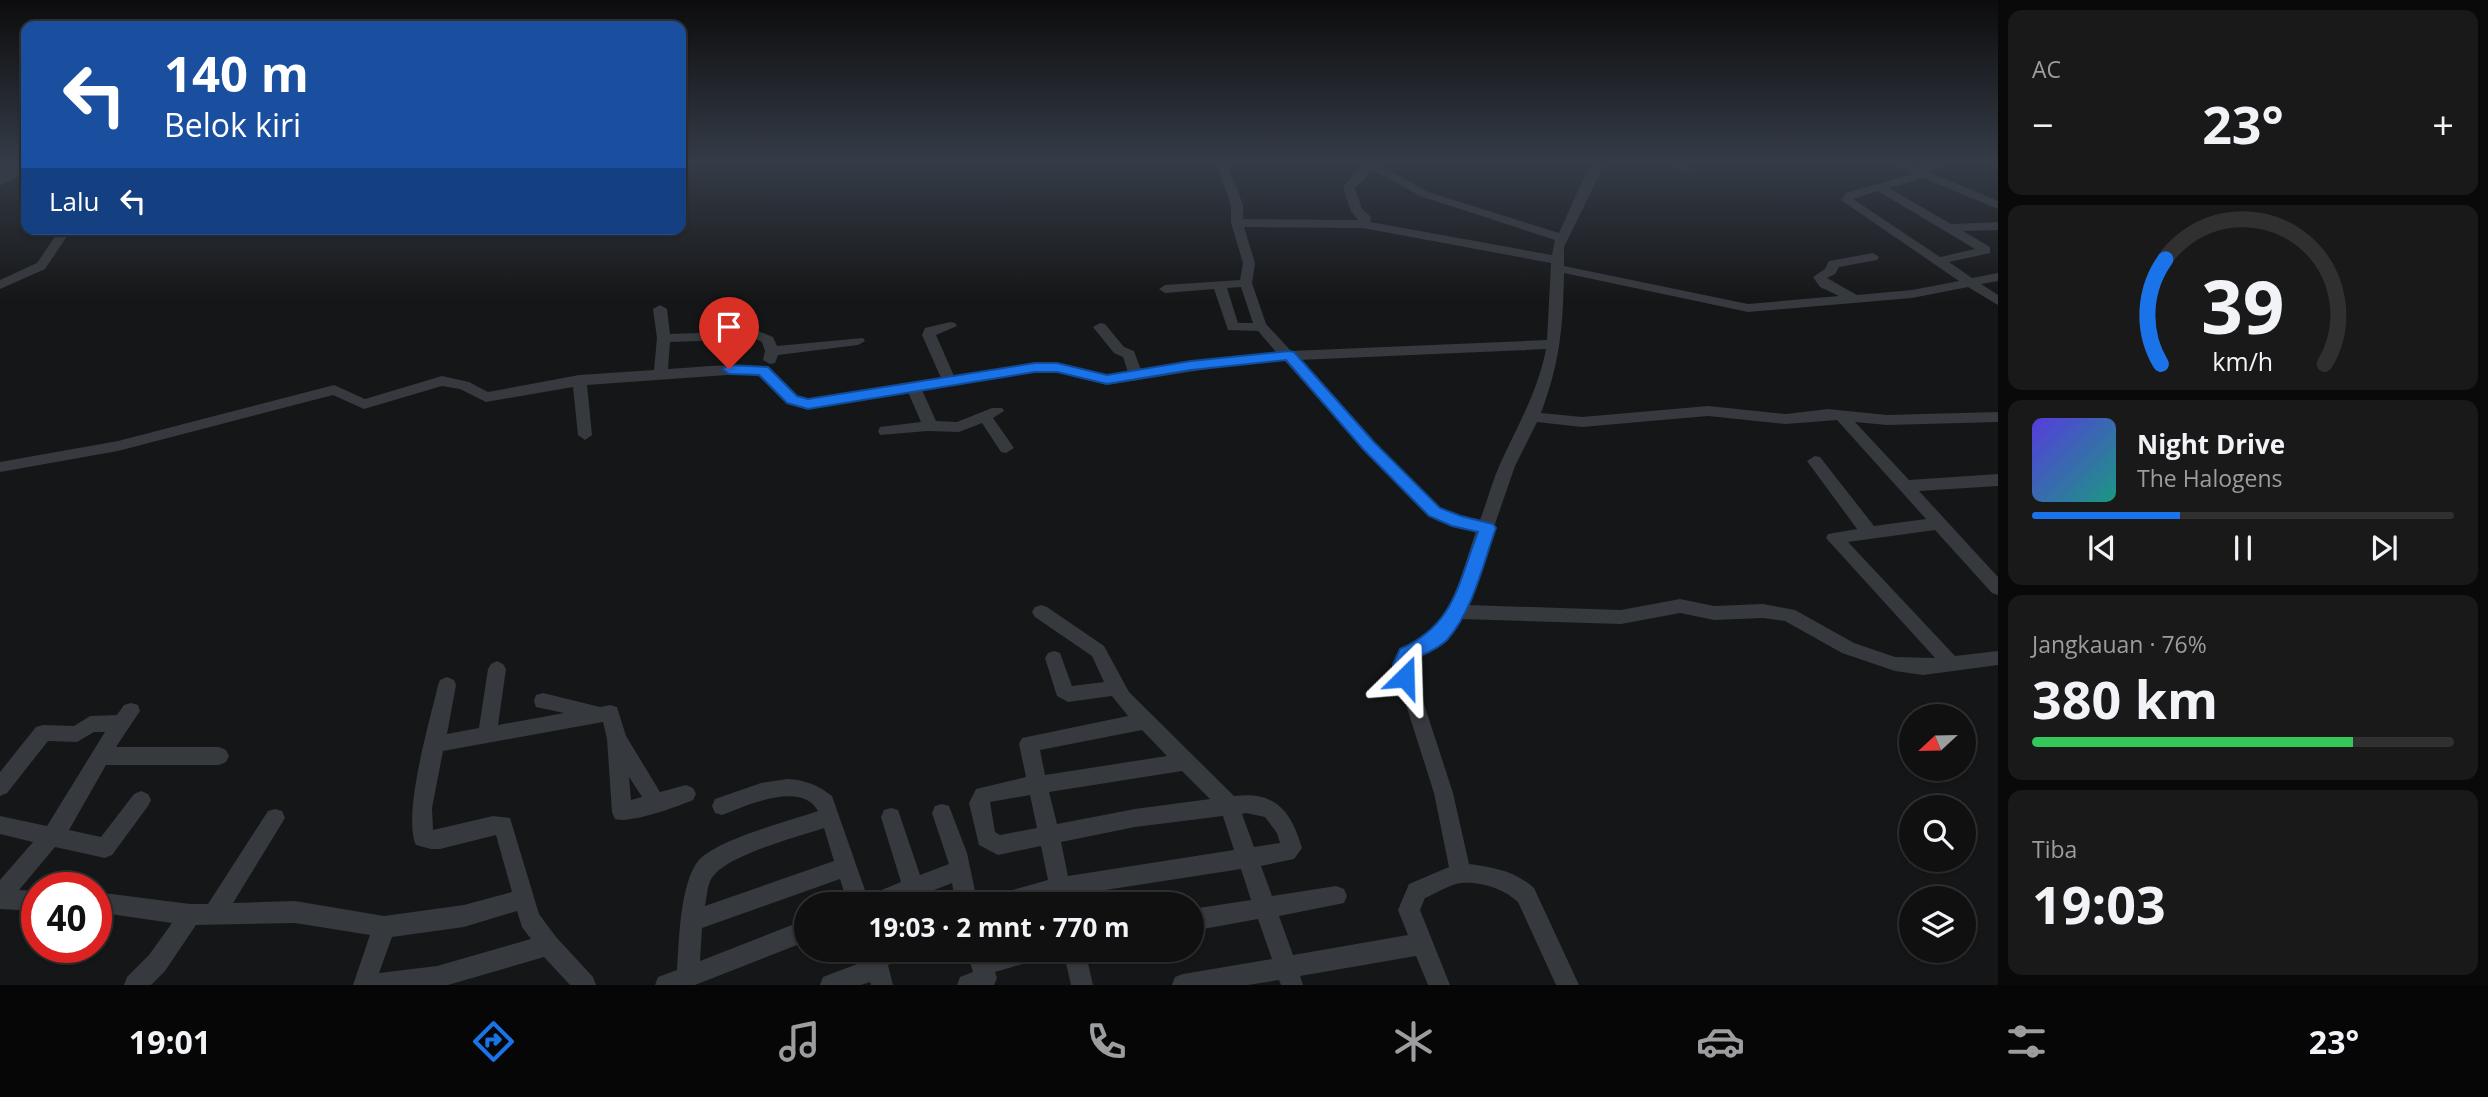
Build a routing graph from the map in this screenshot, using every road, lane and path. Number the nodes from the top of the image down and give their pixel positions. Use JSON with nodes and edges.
{"nodes":[{"id":1,"x":1237,"y":209,"type":"edge"},
{"id":2,"x":1356,"y":209,"type":"edge"},
{"id":3,"x":1467,"y":209,"type":"edge"},
{"id":4,"x":1576,"y":209,"type":"edge"},
{"id":5,"x":1861,"y":209,"type":"edge"},
{"id":6,"x":1918,"y":209,"type":"edge"},
{"id":7,"x":1237,"y":223,"type":"junction"},
{"id":8,"x":1363,"y":224,"type":"junction"},
{"id":9,"x":1998,"y":226,"type":"edge"},
{"id":10,"x":1950,"y":228,"type":"junction"},
{"id":11,"x":62,"y":235,"type":"edge"},
{"id":12,"x":1563,"y":238,"type":"junction"},
{"id":13,"x":1992,"y":254,"type":"edge"},
{"id":14,"x":1873,"y":257,"type":"dead end"},
{"id":15,"x":1939,"y":261,"type":"junction"},
{"id":16,"x":1556,"y":264,"type":"junction"},
{"id":17,"x":1998,"y":277,"type":"edge"},
{"id":18,"x":1246,"y":283,"type":"junction"},
{"id":19,"x":1219,"y":284,"type":"junction"},
{"id":20,"x":1973,"y":284,"type":"junction"},
{"id":21,"x":0,"y":285,"type":"edge"},
{"id":22,"x":1165,"y":289,"type":"dead end"},
{"id":23,"x":1855,"y":299,"type":"junction"},
{"id":24,"x":1998,"y":301,"type":"edge"},
{"id":25,"x":660,"y":309,"type":"dead end"},
{"id":26,"x":950,"y":326,"type":"dead end"},
{"id":27,"x":1100,"y":327,"type":"dead end"},
{"id":28,"x":1262,"y":327,"type":"junction"},
{"id":29,"x":664,"y":338,"type":"junction"},
{"id":30,"x":858,"y":341,"type":"dead end"},
{"id":31,"x":1554,"y":344,"type":"junction"},
{"id":32,"x":772,"y":351,"type":"junction"},
{"id":33,"x":1289,"y":355,"type":"junction"},
{"id":34,"x":661,"y":373,"type":"junction"},
{"id":35,"x":767,"y":373,"type":"junction"},
{"id":36,"x":1136,"y":376,"type":"junction"},
{"id":37,"x":579,"y":380,"type":"junction"},
{"id":38,"x":949,"y":380,"type":"junction"},
{"id":39,"x":913,"y":387,"type":"junction"},
{"id":40,"x":1840,"y":414,"type":"junction"},
{"id":41,"x":1998,"y":416,"type":"edge"},
{"id":42,"x":1532,"y":418,"type":"junction"},
{"id":43,"x":928,"y":426,"type":"junction"},
{"id":44,"x":885,"y":431,"type":"dead end"},
{"id":45,"x":585,"y":435,"type":"dead end"},
{"id":46,"x":1006,"y":448,"type":"dead end"},
{"id":47,"x":1815,"y":461,"type":"dead end"},
{"id":48,"x":0,"y":467,"type":"edge"},
{"id":49,"x":1998,"y":480,"type":"edge"},
{"id":50,"x":1908,"y":485,"type":"junction"},
{"id":51,"x":1939,"y":523,"type":"junction"},
{"id":52,"x":1488,"y":528,"type":"junction"},
{"id":53,"x":1869,"y":532,"type":"junction"},
{"id":54,"x":1998,"y":588,"type":"edge"},
{"id":55,"x":1041,"y":612,"type":"dead end"},
{"id":56,"x":1456,"y":612,"type":"junction"},
{"id":57,"x":1054,"y":658,"type":"dead end"},
{"id":58,"x":1998,"y":658,"type":"edge"},
{"id":59,"x":1950,"y":662,"type":"junction"},
{"id":60,"x":497,"y":669,"type":"dead end"},
{"id":61,"x":447,"y":685,"type":"dead end"},
{"id":62,"x":1116,"y":688,"type":"junction"},
{"id":63,"x":600,"y":713,"type":"junction"},
{"id":64,"x":1146,"y":721,"type":"junction"},
{"id":65,"x":541,"y":724,"type":"junction"},
{"id":66,"x":487,"y":735,"type":"junction"},
{"id":67,"x":617,"y":740,"type":"junction"},
{"id":68,"x":437,"y":744,"type":"junction"},
{"id":69,"x":102,"y":756,"type":"junction"},
{"id":70,"x":219,"y":756,"type":"dead end"},
{"id":71,"x":1187,"y":762,"type":"junction"},
{"id":72,"x":1038,"y":786,"type":"junction"},
{"id":73,"x":0,"y":787,"type":"edge"},
{"id":74,"x":687,"y":794,"type":"dead end"},
{"id":75,"x":141,"y":800,"type":"dead end"},
{"id":76,"x":656,"y":803,"type":"junction"},
{"id":77,"x":1229,"y":805,"type":"junction"},
{"id":78,"x":722,"y":806,"type":"dead end"},
{"id":79,"x":942,"y":813,"type":"dead end"},
{"id":80,"x":830,"y":817,"type":"junction"},
{"id":81,"x":891,"y":817,"type":"dead end"},
{"id":82,"x":275,"y":818,"type":"dead end"},
{"id":83,"x":0,"y":825,"type":"edge"},
{"id":84,"x":1049,"y":834,"type":"junction"},
{"id":85,"x":52,"y":835,"type":"junction"},
{"id":86,"x":1247,"y":858,"type":"junction"},
{"id":87,"x":846,"y":867,"type":"junction"},
{"id":88,"x":961,"y":869,"type":"junction"},
{"id":89,"x":1460,"y":873,"type":"junction"},
{"id":90,"x":913,"y":887,"type":"junction"},
{"id":91,"x":855,"y":892,"type":"edge"},
{"id":92,"x":901,"y":892,"type":"edge"},
{"id":93,"x":965,"y":892,"type":"edge"},
{"id":94,"x":1062,"y":892,"type":"edge"},
{"id":95,"x":1082,"y":892,"type":"edge"},
{"id":96,"x":1336,"y":896,"type":"dead end"},
{"id":97,"x":524,"y":899,"type":"junction"},
{"id":98,"x":21,"y":902,"type":"edge"},
{"id":99,"x":3,"y":903,"type":"edge"},
{"id":100,"x":112,"y":904,"type":"edge"},
{"id":101,"x":1265,"y":907,"type":"junction"},
{"id":102,"x":215,"y":913,"type":"junction"},
{"id":103,"x":190,"y":915,"type":"junction"},
{"id":104,"x":1204,"y":917,"type":"edge"},
{"id":105,"x":693,"y":921,"type":"junction"},
{"id":106,"x":384,"y":927,"type":"junction"},
{"id":107,"x":794,"y":935,"type":"edge"},
{"id":108,"x":1422,"y":944,"type":"junction"},
{"id":109,"x":548,"y":945,"type":"junction"},
{"id":110,"x":985,"y":962,"type":"edge"},
{"id":111,"x":1077,"y":962,"type":"edge"},
{"id":112,"x":877,"y":965,"type":"edge"},
{"id":113,"x":1289,"y":976,"type":"edge"},
{"id":114,"x":677,"y":982,"type":"edge"},
{"id":115,"x":135,"y":985,"type":"edge"},
{"id":116,"x":365,"y":985,"type":"edge"},
{"id":117,"x":374,"y":985,"type":"edge"},
{"id":118,"x":585,"y":985,"type":"edge"},
{"id":119,"x":831,"y":985,"type":"edge"},
{"id":120,"x":968,"y":985,"type":"edge"},
{"id":121,"x":1082,"y":985,"type":"edge"},
{"id":122,"x":1184,"y":985,"type":"edge"},
{"id":123,"x":1439,"y":985,"type":"edge"},
{"id":124,"x":1568,"y":985,"type":"edge"}],
"edges":[{"from":1,"to":7,"type":"street"},
{"from":2,"to":8,"type":"street"},
{"from":3,"to":12,"type":"street"},
{"from":4,"to":12,"type":"street"},
{"from":5,"to":15,"type":"street"},
{"from":6,"to":10,"type":"street"},
{"from":7,"to":8,"type":"street"},
{"from":7,"to":18,"type":"street"},
{"from":8,"to":16,"type":"street"},
{"from":9,"to":10,"type":"street"},
{"from":10,"to":13,"type":"street"},
{"from":11,"to":21,"type":"street"},
{"from":12,"to":16,"type":"street"},
{"from":13,"to":15,"type":"street"},
{"from":14,"to":23,"type":"street"},
{"from":15,"to":20,"type":"street"},
{"from":16,"to":23,"type":"street"},
{"from":16,"to":31,"type":"street"},
{"from":17,"to":20,"type":"street"},
{"from":18,"to":19,"type":"street"},
{"from":18,"to":28,"type":"street"},
{"from":19,"to":22,"type":"street"},
{"from":19,"to":28,"type":"street"},
{"from":20,"to":23,"type":"street"},
{"from":20,"to":24,"type":"street"},
{"from":25,"to":29,"type":"street"},
{"from":26,"to":38,"type":"street"},
{"from":27,"to":36,"type":"street"},
{"from":28,"to":33,"type":"street"},
{"from":29,"to":32,"type":"street"},
{"from":29,"to":34,"type":"street"},
{"from":30,"to":32,"type":"street"},
{"from":31,"to":33,"type":"street"},
{"from":31,"to":42,"type":"street"},
{"from":32,"to":35,"type":"street"},
{"from":33,"to":36,"type":"street"},
{"from":33,"to":52,"type":"street"},
{"from":34,"to":35,"type":"street"},
{"from":34,"to":37,"type":"street"},
{"from":35,"to":39,"type":"street"},
{"from":36,"to":38,"type":"street"},
{"from":37,"to":45,"type":"street"},
{"from":37,"to":48,"type":"street"},
{"from":38,"to":39,"type":"street"},
{"from":39,"to":43,"type":"street"},
{"from":40,"to":41,"type":"street"},
{"from":40,"to":42,"type":"street"},
{"from":40,"to":50,"type":"street"},
{"from":42,"to":52,"type":"street"},
{"from":43,"to":44,"type":"street"},
{"from":43,"to":46,"type":"street"},
{"from":47,"to":53,"type":"street"},
{"from":49,"to":50,"type":"street"},
{"from":50,"to":51,"type":"street"},
{"from":51,"to":53,"type":"street"},
{"from":51,"to":54,"type":"street"},
{"from":52,"to":56,"type":"street"},
{"from":53,"to":59,"type":"street"},
{"from":55,"to":62,"type":"street"},
{"from":56,"to":59,"type":"street"},
{"from":56,"to":89,"type":"street"},
{"from":57,"to":62,"type":"street"},
{"from":58,"to":59,"type":"street"},
{"from":60,"to":66,"type":"street"},
{"from":61,"to":68,"type":"street"},
{"from":62,"to":64,"type":"street"},
{"from":63,"to":65,"type":"street"},
{"from":63,"to":65,"type":"street"},
{"from":63,"to":67,"type":"street"},
{"from":64,"to":71,"type":"street"},
{"from":64,"to":72,"type":"street"},
{"from":65,"to":66,"type":"street"},
{"from":66,"to":68,"type":"street"},
{"from":67,"to":76,"type":"street"},
{"from":67,"to":76,"type":"street"},
{"from":68,"to":97,"type":"street"},
{"from":69,"to":70,"type":"street"},
{"from":69,"to":73,"type":"street"},
{"from":69,"to":85,"type":"street"},
{"from":71,"to":72,"type":"street"},
{"from":71,"to":77,"type":"street"},
{"from":72,"to":84,"type":"street"},
{"from":72,"to":84,"type":"street"},
{"from":74,"to":76,"type":"street"},
{"from":75,"to":85,"type":"street"},
{"from":77,"to":84,"type":"street"},
{"from":77,"to":86,"type":"street"},
{"from":77,"to":86,"type":"street"},
{"from":78,"to":80,"type":"street"},
{"from":79,"to":88,"type":"street"},
{"from":80,"to":87,"type":"street"},
{"from":80,"to":105,"type":"street"},
{"from":81,"to":90,"type":"street"},
{"from":82,"to":102,"type":"street"},
{"from":83,"to":85,"type":"street"},
{"from":84,"to":94,"type":"street"},
{"from":85,"to":99,"type":"street"},
{"from":86,"to":95,"type":"street"},
{"from":86,"to":101,"type":"street"},
{"from":87,"to":91,"type":"street"},
{"from":87,"to":105,"type":"street"},
{"from":88,"to":90,"type":"street"},
{"from":88,"to":93,"type":"street"},
{"from":89,"to":108,"type":"street"},
{"from":89,"to":124,"type":"street"},
{"from":90,"to":92,"type":"street"},
{"from":96,"to":101,"type":"street"},
{"from":97,"to":106,"type":"street"},
{"from":97,"to":109,"type":"street"},
{"from":98,"to":99,"type":"street"},
{"from":100,"to":103,"type":"street"},
{"from":101,"to":104,"type":"street"},
{"from":101,"to":113,"type":"street"},
{"from":102,"to":103,"type":"street"},
{"from":102,"to":106,"type":"street"},
{"from":103,"to":115,"type":"street"},
{"from":105,"to":114,"type":"street"},
{"from":106,"to":116,"type":"street"},
{"from":107,"to":114,"type":"street"},
{"from":108,"to":113,"type":"street"},
{"from":108,"to":123,"type":"street"},
{"from":109,"to":117,"type":"street"},
{"from":109,"to":118,"type":"street"},
{"from":110,"to":120,"type":"street"},
{"from":111,"to":121,"type":"street"},
{"from":112,"to":119,"type":"street"},
{"from":113,"to":122,"type":"street"}]}
